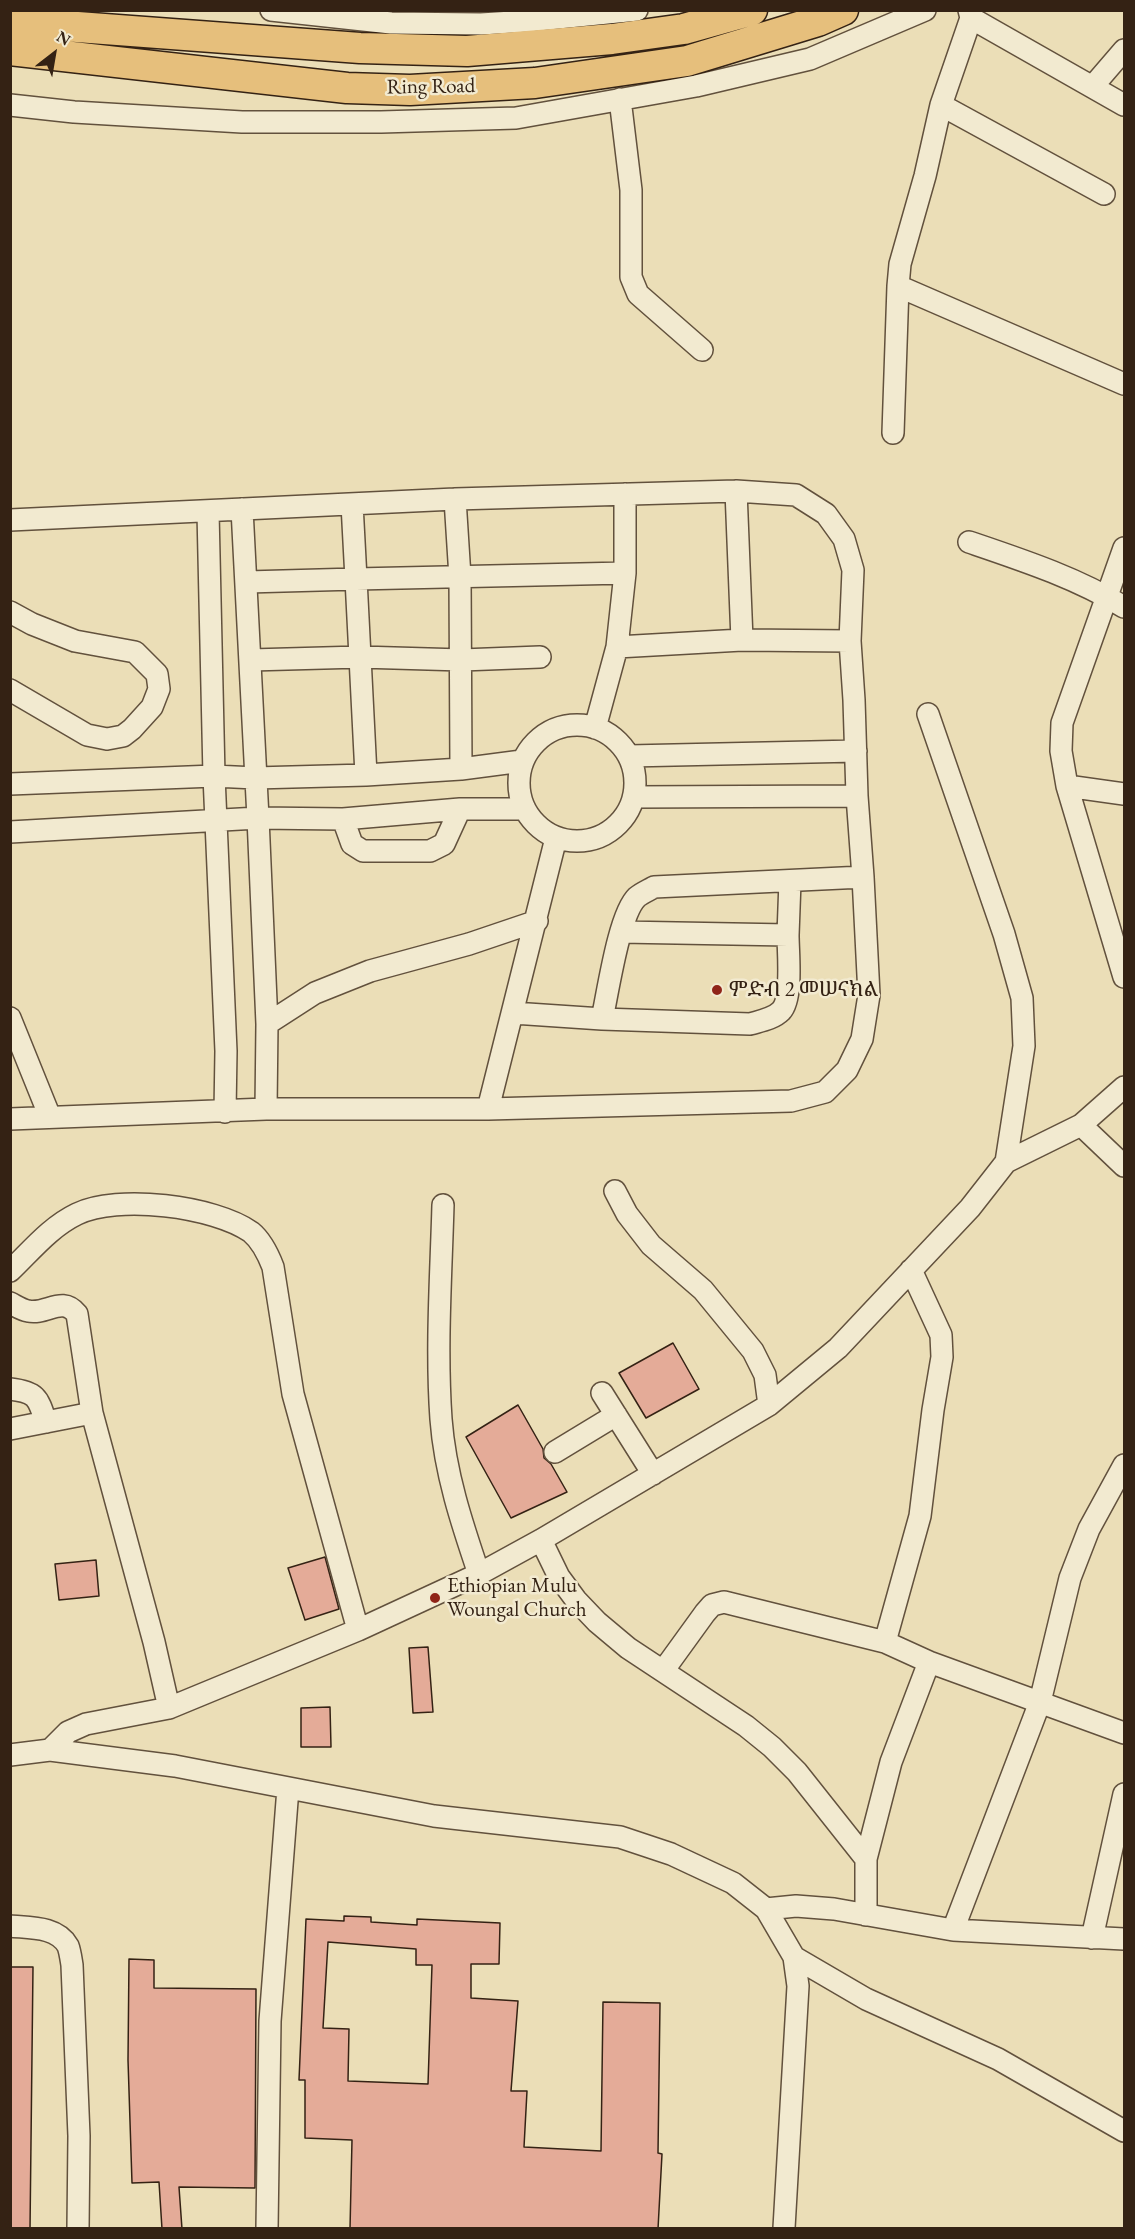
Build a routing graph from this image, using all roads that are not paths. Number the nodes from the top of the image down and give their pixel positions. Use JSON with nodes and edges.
{"nodes":[{"id":1,"x":115,"y":10,"type":"edge"},
{"id":2,"x":271,"y":10,"type":"edge"},
{"id":3,"x":637,"y":10,"type":"edge"},
{"id":4,"x":752,"y":10,"type":"edge"},
{"id":5,"x":843,"y":10,"type":"edge"},
{"id":6,"x":925,"y":10,"type":"edge"},
{"id":7,"x":970,"y":14,"type":"edge"},
{"id":8,"x":365,"y":16,"type":"edge"},
{"id":9,"x":500,"y":17,"type":"edge"},
{"id":10,"x":10,"y":22,"type":"edge"},
{"id":11,"x":257,"y":40,"type":"junction"},
{"id":12,"x":10,"y":50,"type":"edge"},
{"id":13,"x":1125,"y":50,"type":"edge"},
{"id":14,"x":152,"y":67,"type":"junction"},
{"id":15,"x":10,"y":70,"type":"edge"},
{"id":16,"x":1093,"y":86,"type":"junction"},
{"id":17,"x":620,"y":99,"type":"junction"},
{"id":18,"x":10,"y":105,"type":"edge"},
{"id":19,"x":941,"y":105,"type":"junction"},
{"id":20,"x":1125,"y":105,"type":"edge"},
{"id":21,"x":1104,"y":194,"type":"dead end"},
{"id":22,"x":898,"y":286,"type":"junction"},
{"id":23,"x":702,"y":350,"type":"dead end"},
{"id":24,"x":1125,"y":384,"type":"edge"},
{"id":25,"x":893,"y":433,"type":"dead end"},
{"id":26,"x":736,"y":491,"type":"junction"},
{"id":27,"x":625,"y":494,"type":"junction"},
{"id":28,"x":454,"y":499,"type":"junction"},
{"id":29,"x":352,"y":504,"type":"junction"},
{"id":30,"x":242,"y":509,"type":"junction"},
{"id":31,"x":208,"y":512,"type":"junction"},
{"id":32,"x":10,"y":520,"type":"edge"},
{"id":33,"x":969,"y":542,"type":"dead end"},
{"id":34,"x":1125,"y":548,"type":"edge"},
{"id":35,"x":625,"y":573,"type":"junction"},
{"id":36,"x":460,"y":577,"type":"junction"},
{"id":37,"x":356,"y":579,"type":"junction"},
{"id":38,"x":247,"y":582,"type":"junction"},
{"id":39,"x":1116,"y":602,"type":"edge"},
{"id":40,"x":10,"y":612,"type":"edge"},
{"id":41,"x":742,"y":640,"type":"junction"},
{"id":42,"x":850,"y":641,"type":"junction"},
{"id":43,"x":617,"y":647,"type":"junction"},
{"id":44,"x":360,"y":657,"type":"junction"},
{"id":45,"x":540,"y":657,"type":"dead end"},
{"id":46,"x":251,"y":660,"type":"junction"},
{"id":47,"x":462,"y":660,"type":"junction"},
{"id":48,"x":10,"y":690,"type":"edge"},
{"id":49,"x":928,"y":714,"type":"dead end"},
{"id":50,"x":595,"y":728,"type":"junction"},
{"id":51,"x":856,"y":751,"type":"junction"},
{"id":52,"x":629,"y":756,"type":"junction"},
{"id":53,"x":522,"y":761,"type":"junction"},
{"id":54,"x":461,"y":769,"type":"junction"},
{"id":55,"x":366,"y":775,"type":"junction"},
{"id":56,"x":214,"y":776,"type":"junction"},
{"id":57,"x":255,"y":778,"type":"junction"},
{"id":58,"x":10,"y":784,"type":"edge"},
{"id":59,"x":1067,"y":786,"type":"junction"},
{"id":60,"x":1125,"y":794,"type":"edge"},
{"id":61,"x":857,"y":796,"type":"junction"},
{"id":62,"x":634,"y":797,"type":"junction"},
{"id":63,"x":460,"y":809,"type":"junction"},
{"id":64,"x":524,"y":809,"type":"junction"},
{"id":65,"x":258,"y":818,"type":"junction"},
{"id":66,"x":343,"y":819,"type":"junction"},
{"id":67,"x":216,"y":820,"type":"junction"},
{"id":68,"x":11,"y":833,"type":"edge"},
{"id":69,"x":556,"y":838,"type":"junction"},
{"id":70,"x":863,"y":877,"type":"junction"},
{"id":71,"x":790,"y":881,"type":"junction"},
{"id":72,"x":537,"y":921,"type":"junction"},
{"id":73,"x":621,"y":932,"type":"junction"},
{"id":74,"x":788,"y":935,"type":"junction"},
{"id":75,"x":1125,"y":977,"type":"edge"},
{"id":76,"x":513,"y":1013,"type":"junction"},
{"id":77,"x":10,"y":1018,"type":"edge"},
{"id":78,"x":602,"y":1019,"type":"junction"},
{"id":79,"x":267,"y":1024,"type":"junction"},
{"id":80,"x":1125,"y":1087,"type":"edge"},
{"id":81,"x":267,"y":1108,"type":"junction"},
{"id":82,"x":488,"y":1109,"type":"junction"},
{"id":83,"x":225,"y":1112,"type":"junction"},
{"id":84,"x":50,"y":1117,"type":"junction"},
{"id":85,"x":10,"y":1119,"type":"edge"},
{"id":86,"x":1081,"y":1125,"type":"junction"},
{"id":87,"x":1006,"y":1162,"type":"junction"},
{"id":88,"x":1125,"y":1166,"type":"edge"},
{"id":89,"x":615,"y":1191,"type":"dead end"},
{"id":90,"x":442,"y":1205,"type":"dead end"},
{"id":91,"x":911,"y":1270,"type":"junction"},
{"id":92,"x":10,"y":1271,"type":"edge"},
{"id":93,"x":10,"y":1303,"type":"edge"},
{"id":94,"x":10,"y":1389,"type":"edge"},
{"id":95,"x":602,"y":1393,"type":"dead end"},
{"id":96,"x":769,"y":1405,"type":"junction"},
{"id":97,"x":92,"y":1413,"type":"junction"},
{"id":98,"x":616,"y":1415,"type":"junction"},
{"id":99,"x":46,"y":1422,"type":"junction"},
{"id":100,"x":10,"y":1429,"type":"edge"},
{"id":101,"x":555,"y":1452,"type":"dead end"},
{"id":102,"x":1125,"y":1466,"type":"edge"},
{"id":103,"x":653,"y":1474,"type":"junction"},
{"id":104,"x":541,"y":1540,"type":"junction"},
{"id":105,"x":479,"y":1574,"type":"junction"},
{"id":106,"x":357,"y":1630,"type":"junction"},
{"id":107,"x":885,"y":1642,"type":"junction"},
{"id":108,"x":929,"y":1662,"type":"junction"},
{"id":109,"x":663,"y":1671,"type":"junction"},
{"id":110,"x":1040,"y":1702,"type":"junction"},
{"id":111,"x":170,"y":1708,"type":"junction"},
{"id":112,"x":1125,"y":1733,"type":"edge"},
{"id":113,"x":50,"y":1750,"type":"junction"},
{"id":114,"x":10,"y":1755,"type":"edge"},
{"id":115,"x":288,"y":1788,"type":"junction"},
{"id":116,"x":1125,"y":1794,"type":"edge"},
{"id":117,"x":866,"y":1859,"type":"junction"},
{"id":118,"x":766,"y":1910,"type":"junction"},
{"id":119,"x":866,"y":1915,"type":"junction"},
{"id":120,"x":10,"y":1926,"type":"edge"},
{"id":121,"x":953,"y":1930,"type":"junction"},
{"id":122,"x":1092,"y":1938,"type":"junction"},
{"id":123,"x":1125,"y":1939,"type":"edge"},
{"id":124,"x":794,"y":1956,"type":"junction"},
{"id":125,"x":1125,"y":2131,"type":"edge"},
{"id":126,"x":78,"y":2229,"type":"edge"},
{"id":127,"x":267,"y":2229,"type":"edge"},
{"id":128,"x":784,"y":2229,"type":"edge"}],
"edges":[{"from":1,"to":11,"type":"highway"},
{"from":2,"to":8,"type":"street"},
{"from":3,"to":9,"type":"street"},
{"from":4,"to":11,"type":"highway","name":"Ring Road"},
{"from":5,"to":14,"type":"highway","name":"Ring Road"},
{"from":6,"to":17,"type":"street"},
{"from":7,"to":16,"type":"street"},
{"from":7,"to":19,"type":"street"},
{"from":8,"to":9,"type":"street"},
{"from":10,"to":11,"type":"highway","name":"Ring Road"},
{"from":12,"to":14,"type":"highway","name":"Ring Road"},
{"from":13,"to":16,"type":"street"},
{"from":14,"to":15,"type":"highway"},
{"from":16,"to":20,"type":"street"},
{"from":17,"to":18,"type":"street"},
{"from":17,"to":23,"type":"street"},
{"from":19,"to":21,"type":"street"},
{"from":19,"to":22,"type":"street"},
{"from":22,"to":24,"type":"street"},
{"from":22,"to":25,"type":"street"},
{"from":26,"to":27,"type":"street"},
{"from":26,"to":41,"type":"street"},
{"from":26,"to":42,"type":"street"},
{"from":27,"to":28,"type":"street"},
{"from":27,"to":35,"type":"street"},
{"from":28,"to":29,"type":"street"},
{"from":28,"to":36,"type":"street"},
{"from":29,"to":30,"type":"street"},
{"from":29,"to":37,"type":"street"},
{"from":30,"to":31,"type":"street"},
{"from":30,"to":38,"type":"street"},
{"from":31,"to":32,"type":"street"},
{"from":31,"to":56,"type":"street"},
{"from":33,"to":39,"type":"street"},
{"from":34,"to":39,"type":"street"},
{"from":35,"to":36,"type":"street"},
{"from":35,"to":43,"type":"street"},
{"from":36,"to":37,"type":"street"},
{"from":36,"to":47,"type":"street"},
{"from":37,"to":38,"type":"street"},
{"from":37,"to":44,"type":"street"},
{"from":38,"to":46,"type":"street"},
{"from":39,"to":59,"type":"street"},
{"from":40,"to":48,"type":"street"},
{"from":41,"to":42,"type":"street"},
{"from":41,"to":43,"type":"street"},
{"from":42,"to":51,"type":"street"},
{"from":43,"to":50,"type":"street"},
{"from":44,"to":46,"type":"street"},
{"from":44,"to":47,"type":"street"},
{"from":44,"to":55,"type":"street"},
{"from":45,"to":47,"type":"street"},
{"from":46,"to":57,"type":"street"},
{"from":47,"to":54,"type":"street"},
{"from":49,"to":87,"type":"street"},
{"from":50,"to":52,"type":"street"},
{"from":50,"to":53,"type":"street"},
{"from":51,"to":52,"type":"street"},
{"from":51,"to":61,"type":"street"},
{"from":52,"to":62,"type":"street"},
{"from":53,"to":54,"type":"street"},
{"from":53,"to":64,"type":"street"},
{"from":54,"to":55,"type":"street"},
{"from":55,"to":57,"type":"street"},
{"from":56,"to":57,"type":"street"},
{"from":56,"to":58,"type":"street"},
{"from":56,"to":67,"type":"street"},
{"from":57,"to":65,"type":"street"},
{"from":59,"to":60,"type":"street"},
{"from":59,"to":75,"type":"street"},
{"from":61,"to":62,"type":"street"},
{"from":61,"to":70,"type":"street"},
{"from":62,"to":69,"type":"street"},
{"from":63,"to":64,"type":"street"},
{"from":63,"to":66,"type":"street"},
{"from":63,"to":66,"type":"street"},
{"from":64,"to":69,"type":"street"},
{"from":65,"to":66,"type":"street"},
{"from":65,"to":67,"type":"street"},
{"from":65,"to":79,"type":"street"},
{"from":67,"to":68,"type":"street"},
{"from":67,"to":83,"type":"street"},
{"from":69,"to":72,"type":"street"},
{"from":70,"to":71,"type":"street"},
{"from":70,"to":82,"type":"street"},
{"from":71,"to":73,"type":"street"},
{"from":71,"to":74,"type":"street"},
{"from":72,"to":76,"type":"street"},
{"from":72,"to":79,"type":"street"},
{"from":73,"to":74,"type":"street"},
{"from":73,"to":78,"type":"street"},
{"from":74,"to":78,"type":"street"},
{"from":76,"to":78,"type":"street"},
{"from":76,"to":82,"type":"street"},
{"from":77,"to":84,"type":"street"},
{"from":79,"to":81,"type":"street"},
{"from":80,"to":86,"type":"street"},
{"from":81,"to":82,"type":"street"},
{"from":81,"to":83,"type":"street"},
{"from":83,"to":84,"type":"street"},
{"from":84,"to":85,"type":"street"},
{"from":86,"to":87,"type":"street"},
{"from":86,"to":88,"type":"street"},
{"from":87,"to":91,"type":"street"},
{"from":89,"to":96,"type":"street"},
{"from":90,"to":105,"type":"street"},
{"from":91,"to":96,"type":"street"},
{"from":91,"to":107,"type":"street"},
{"from":92,"to":106,"type":"street"},
{"from":93,"to":97,"type":"street"},
{"from":94,"to":99,"type":"street"},
{"from":95,"to":98,"type":"street"},
{"from":96,"to":103,"type":"street"},
{"from":97,"to":99,"type":"street"},
{"from":97,"to":111,"type":"street"},
{"from":98,"to":101,"type":"street"},
{"from":98,"to":103,"type":"street"},
{"from":99,"to":100,"type":"street"},
{"from":102,"to":110,"type":"street"},
{"from":103,"to":104,"type":"street"},
{"from":104,"to":105,"type":"street"},
{"from":104,"to":109,"type":"street"},
{"from":105,"to":106,"type":"street"},
{"from":106,"to":111,"type":"street"},
{"from":107,"to":108,"type":"street"},
{"from":107,"to":109,"type":"street"},
{"from":108,"to":110,"type":"street"},
{"from":108,"to":117,"type":"street"},
{"from":109,"to":117,"type":"street"},
{"from":110,"to":112,"type":"street"},
{"from":110,"to":121,"type":"street"},
{"from":111,"to":113,"type":"street"},
{"from":113,"to":114,"type":"street"},
{"from":113,"to":115,"type":"street"},
{"from":115,"to":118,"type":"street"},
{"from":115,"to":127,"type":"street"},
{"from":116,"to":122,"type":"street"},
{"from":117,"to":119,"type":"street"},
{"from":118,"to":119,"type":"street"},
{"from":118,"to":124,"type":"street"},
{"from":119,"to":121,"type":"street"},
{"from":120,"to":126,"type":"street"},
{"from":121,"to":122,"type":"street"},
{"from":122,"to":123,"type":"street"},
{"from":124,"to":125,"type":"street"},
{"from":124,"to":128,"type":"street"}]}
